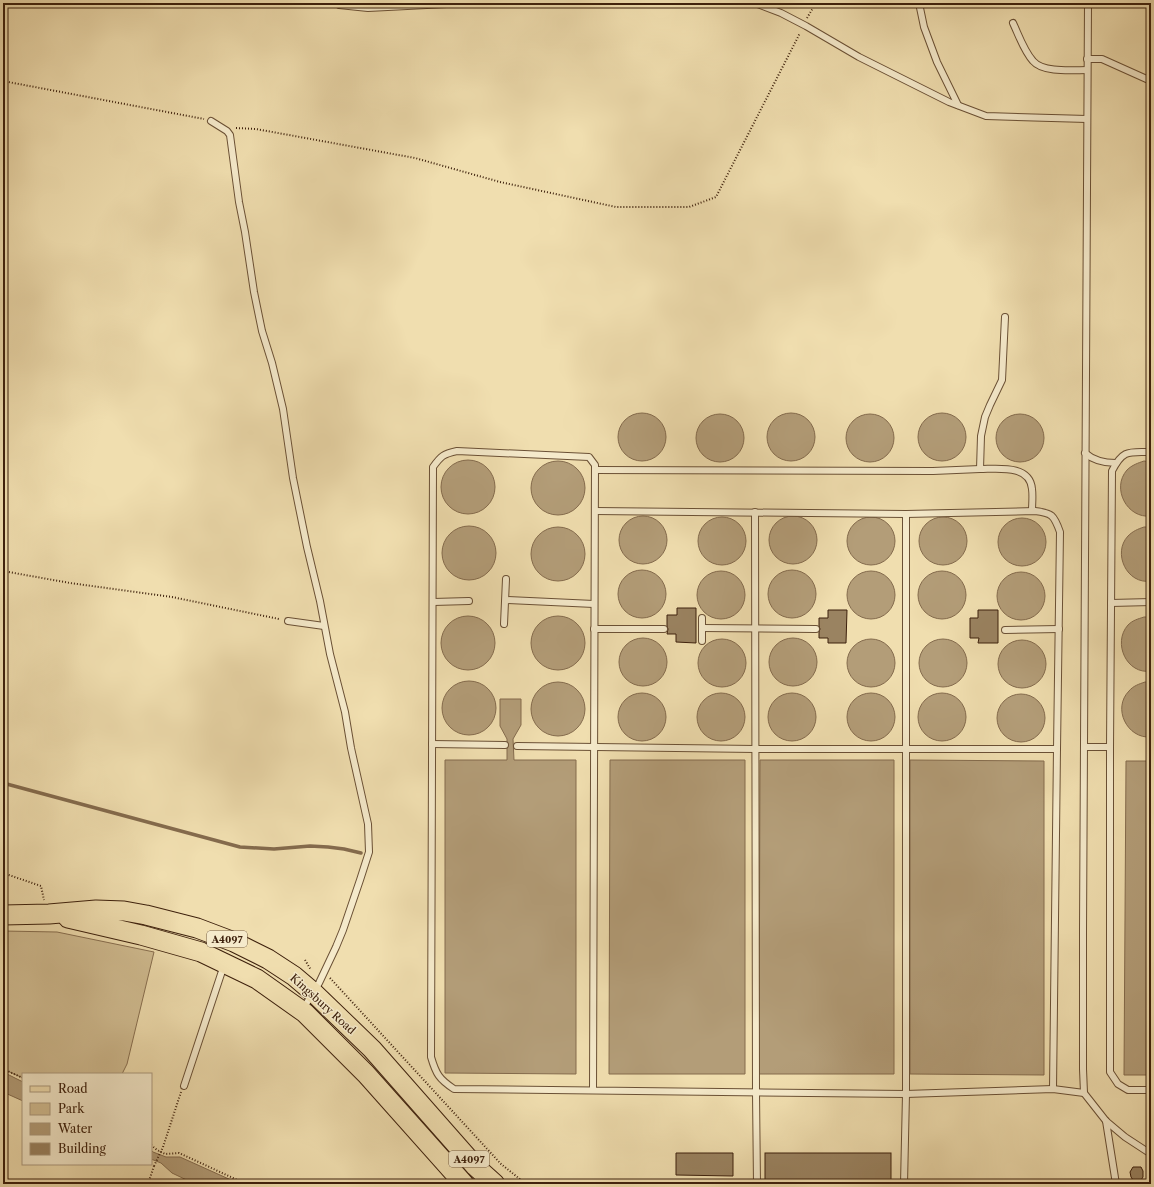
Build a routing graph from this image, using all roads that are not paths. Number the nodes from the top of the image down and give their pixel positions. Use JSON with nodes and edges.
{"nodes":[{"id":1,"x":336,"y":3,"type":"edge"},
{"id":2,"x":466,"y":3,"type":"edge"},
{"id":3,"x":755,"y":3,"type":"edge"},
{"id":4,"x":919,"y":3,"type":"edge"},
{"id":5,"x":1088,"y":3,"type":"edge"},
{"id":6,"x":1013,"y":23,"type":"dead end"},
{"id":7,"x":1087,"y":59,"type":"junction"},
{"id":8,"x":1087,"y":70,"type":"junction"},
{"id":9,"x":1151,"y":81,"type":"edge"},
{"id":10,"x":958,"y":105,"type":"junction"},
{"id":11,"x":1087,"y":119,"type":"junction"},
{"id":12,"x":211,"y":121,"type":"road end"},
{"id":13,"x":1005,"y":317,"type":"dead end"},
{"id":14,"x":1151,"y":452,"type":"edge"},
{"id":15,"x":1085,"y":453,"type":"junction"},
{"id":16,"x":1116,"y":463,"type":"junction"},
{"id":17,"x":980,"y":469,"type":"junction"},
{"id":18,"x":595,"y":470,"type":"junction"},
{"id":19,"x":595,"y":511,"type":"junction"},
{"id":20,"x":1032,"y":511,"type":"junction"},
{"id":21,"x":755,"y":512,"type":"junction"},
{"id":22,"x":906,"y":514,"type":"junction"},
{"id":23,"x":506,"y":578,"type":"dead end"},
{"id":24,"x":506,"y":600,"type":"junction"},
{"id":25,"x":469,"y":601,"type":"dead end"},
{"id":26,"x":433,"y":602,"type":"junction"},
{"id":27,"x":1151,"y":602,"type":"edge"},
{"id":28,"x":1111,"y":603,"type":"junction"},
{"id":29,"x":594,"y":604,"type":"junction"},
{"id":30,"x":702,"y":618,"type":"dead end"},
{"id":31,"x":288,"y":621,"type":"road end"},
{"id":32,"x":504,"y":624,"type":"dead end"},
{"id":33,"x":324,"y":626,"type":"junction"},
{"id":34,"x":702,"y":628,"type":"junction"},
{"id":35,"x":594,"y":629,"type":"junction"},
{"id":36,"x":664,"y":629,"type":"dead end"},
{"id":37,"x":755,"y":629,"type":"junction"},
{"id":38,"x":816,"y":629,"type":"dead end"},
{"id":39,"x":1058,"y":629,"type":"junction"},
{"id":40,"x":1005,"y":630,"type":"dead end"},
{"id":41,"x":702,"y":641,"type":"dead end"},
{"id":42,"x":432,"y":744,"type":"junction"},
{"id":43,"x":504,"y":746,"type":"dead end"},
{"id":44,"x":516,"y":746,"type":"dead end"},
{"id":45,"x":594,"y":747,"type":"junction"},
{"id":46,"x":1084,"y":747,"type":"junction"},
{"id":47,"x":1110,"y":747,"type":"junction"},
{"id":48,"x":906,"y":748,"type":"junction"},
{"id":49,"x":755,"y":749,"type":"junction"},
{"id":50,"x":1057,"y":749,"type":"junction"},
{"id":51,"x":49,"y":914,"type":"junction"},
{"id":52,"x":3,"y":915,"type":"edge"},
{"id":53,"x":224,"y":963,"type":"junction"},
{"id":54,"x":314,"y":993,"type":"junction"},
{"id":55,"x":302,"y":1011,"type":"junction"},
{"id":56,"x":184,"y":1086,"type":"road end"},
{"id":57,"x":1053,"y":1089,"type":"junction"},
{"id":58,"x":593,"y":1090,"type":"junction"},
{"id":59,"x":1151,"y":1090,"type":"edge"},
{"id":60,"x":756,"y":1093,"type":"junction"},
{"id":61,"x":1084,"y":1093,"type":"junction"},
{"id":62,"x":906,"y":1094,"type":"junction"},
{"id":63,"x":1106,"y":1120,"type":"junction"},
{"id":64,"x":1151,"y":1154,"type":"edge"},
{"id":65,"x":1151,"y":1180,"type":"edge"},
{"id":66,"x":464,"y":1184,"type":"edge"},
{"id":67,"x":495,"y":1184,"type":"edge"},
{"id":68,"x":757,"y":1184,"type":"edge"},
{"id":69,"x":904,"y":1184,"type":"edge"},
{"id":70,"x":1116,"y":1184,"type":"edge"},
{"id":71,"x":1147,"y":1184,"type":"edge"}],
"edges":[{"from":1,"to":2,"type":"lane"},
{"from":3,"to":10,"type":"lane"},
{"from":4,"to":10,"type":"lane"},
{"from":5,"to":7,"type":"lane"},
{"from":6,"to":8,"type":"lane"},
{"from":7,"to":8,"type":"lane"},
{"from":7,"to":9,"type":"lane"},
{"from":8,"to":11,"type":"lane"},
{"from":10,"to":11,"type":"lane"},
{"from":11,"to":15,"type":"lane"},
{"from":12,"to":33,"type":"lane"},
{"from":13,"to":17,"type":"lane"},
{"from":14,"to":16,"type":"lane"},
{"from":15,"to":16,"type":"lane"},
{"from":15,"to":46,"type":"lane"},
{"from":16,"to":28,"type":"lane"},
{"from":17,"to":18,"type":"lane"},
{"from":17,"to":20,"type":"lane"},
{"from":18,"to":19,"type":"lane"},
{"from":18,"to":26,"type":"lane"},
{"from":19,"to":21,"type":"lane"},
{"from":19,"to":29,"type":"lane"},
{"from":20,"to":22,"type":"lane"},
{"from":20,"to":39,"type":"lane"},
{"from":21,"to":22,"type":"lane"},
{"from":21,"to":37,"type":"lane"},
{"from":22,"to":48,"type":"lane"},
{"from":23,"to":24,"type":"lane"},
{"from":24,"to":29,"type":"lane"},
{"from":24,"to":32,"type":"lane"},
{"from":25,"to":26,"type":"lane"},
{"from":26,"to":42,"type":"lane"},
{"from":27,"to":28,"type":"lane"},
{"from":28,"to":47,"type":"lane"},
{"from":29,"to":35,"type":"lane"},
{"from":30,"to":34,"type":"lane"},
{"from":31,"to":33,"type":"lane"},
{"from":33,"to":54,"type":"lane"},
{"from":34,"to":37,"type":"lane"},
{"from":34,"to":41,"type":"lane"},
{"from":35,"to":36,"type":"lane"},
{"from":35,"to":45,"type":"lane"},
{"from":37,"to":38,"type":"lane"},
{"from":37,"to":49,"type":"lane"},
{"from":39,"to":40,"type":"lane"},
{"from":39,"to":50,"type":"lane"},
{"from":42,"to":43,"type":"lane"},
{"from":42,"to":58,"type":"lane"},
{"from":44,"to":45,"type":"lane"},
{"from":45,"to":49,"type":"lane"},
{"from":45,"to":58,"type":"lane"},
{"from":46,"to":47,"type":"lane"},
{"from":46,"to":61,"type":"lane"},
{"from":47,"to":59,"type":"lane"},
{"from":48,"to":49,"type":"lane"},
{"from":48,"to":50,"type":"lane"},
{"from":48,"to":62,"type":"lane"},
{"from":49,"to":60,"type":"lane"},
{"from":50,"to":57,"type":"lane"},
{"from":51,"to":52,"type":"main road","name":"Kingsbury Road","number":"A4097"},
{"from":51,"to":53,"type":"main road","name":"Kingsbury Road","number":"A4097"},
{"from":51,"to":54,"type":"main road","name":"Kingsbury Road","number":"A4097"},
{"from":53,"to":55,"type":"main road","name":"Kingsbury Road","number":"A4097"},
{"from":53,"to":56,"type":"lane"},
{"from":54,"to":55,"type":"lane"},
{"from":54,"to":67,"type":"main road","name":"Kingsbury Road","number":"A4097"},
{"from":55,"to":66,"type":"main road","name":"Kingsbury Road","number":"A4097"},
{"from":57,"to":61,"type":"lane"},
{"from":57,"to":62,"type":"lane"},
{"from":58,"to":60,"type":"lane"},
{"from":60,"to":62,"type":"lane"},
{"from":60,"to":68,"type":"lane"},
{"from":61,"to":63,"type":"lane"},
{"from":62,"to":69,"type":"lane"},
{"from":63,"to":64,"type":"lane"},
{"from":63,"to":70,"type":"lane"},
{"from":65,"to":71,"type":"lane"}]}
